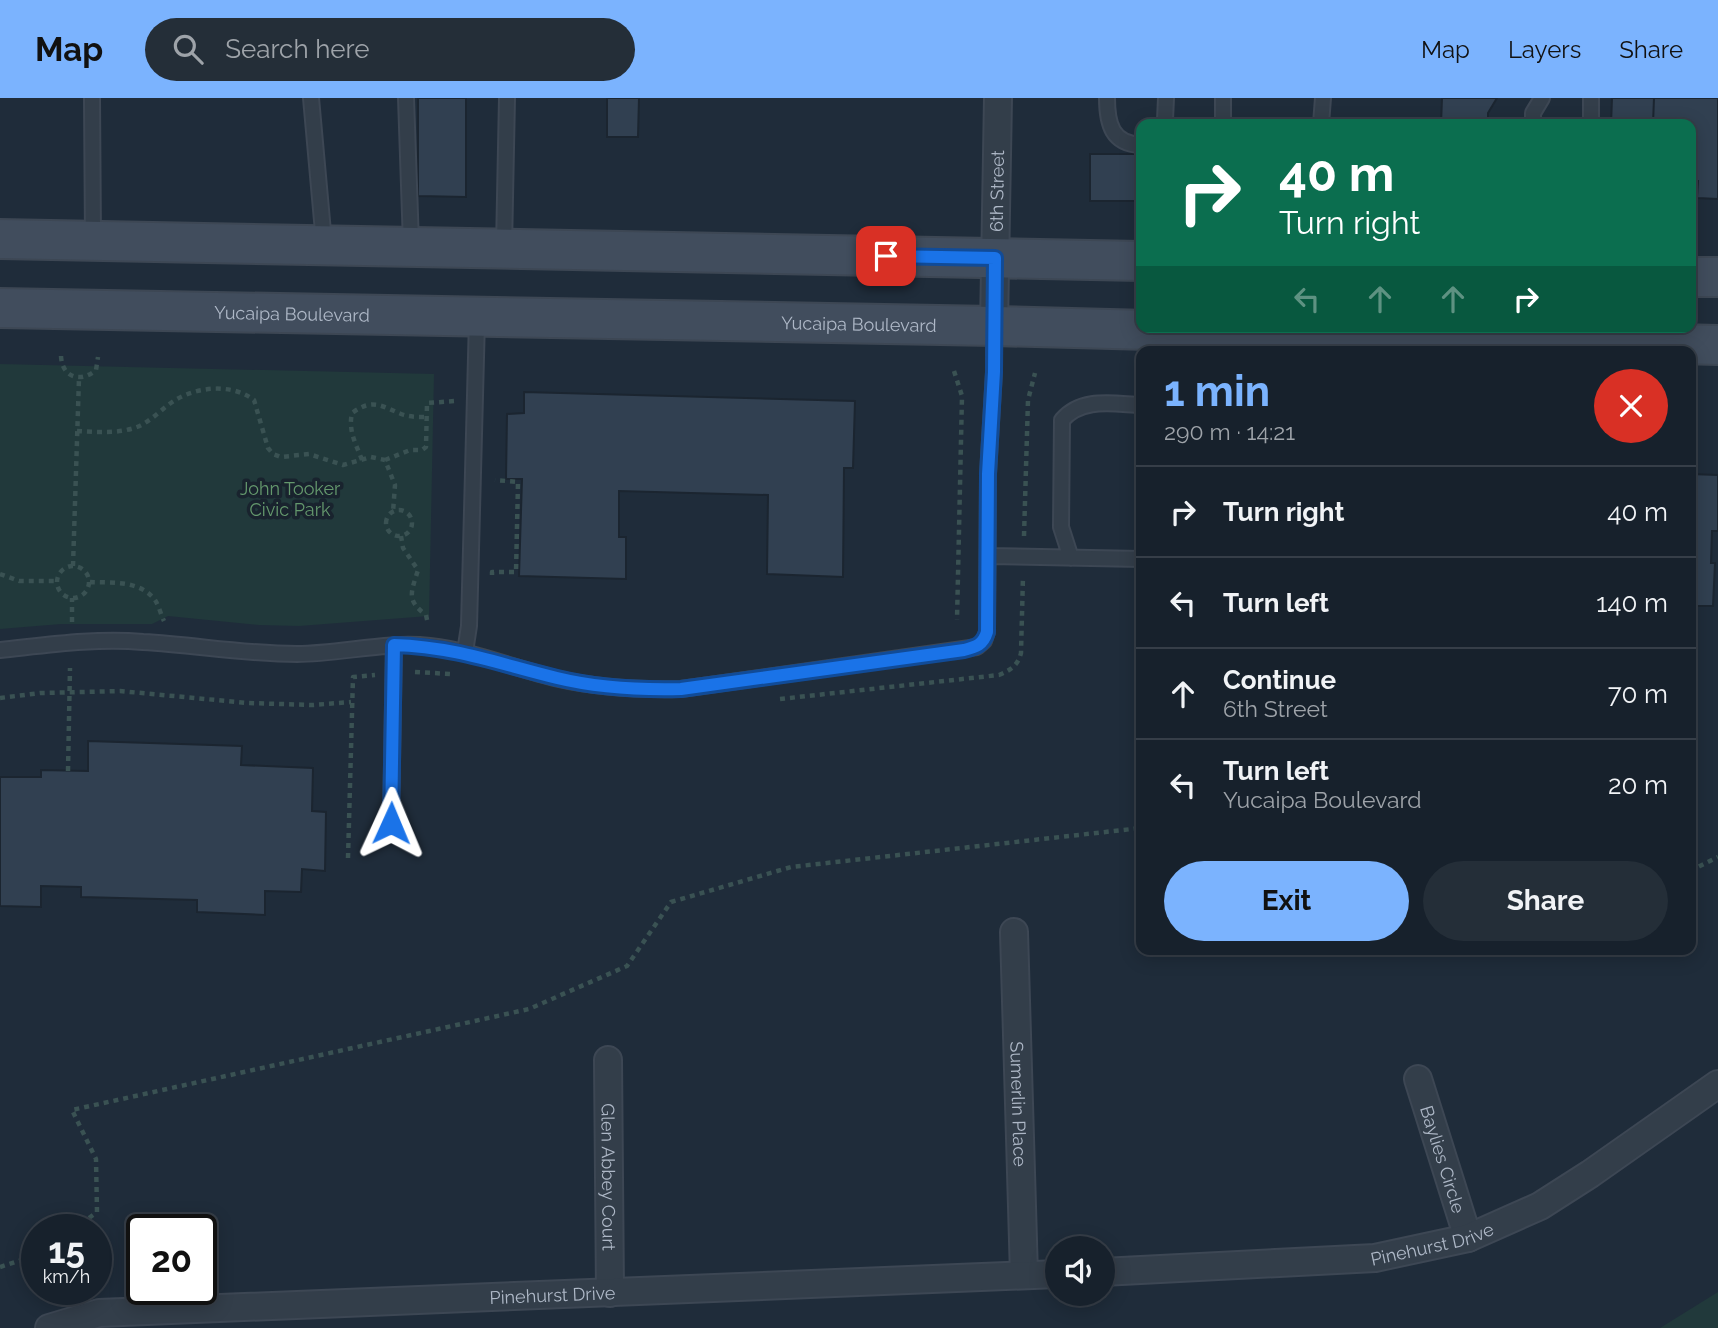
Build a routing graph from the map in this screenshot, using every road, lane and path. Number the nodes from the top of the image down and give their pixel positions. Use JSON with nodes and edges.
{"nodes":[{"id":1,"x":92,"y":98,"type":"edge"},
{"id":2,"x":311,"y":98,"type":"edge"},
{"id":3,"x":406,"y":98,"type":"edge"},
{"id":4,"x":507,"y":98,"type":"edge"},
{"id":5,"x":998,"y":98,"type":"edge"},
{"id":6,"x":1107,"y":98,"type":"edge"},
{"id":7,"x":1166,"y":98,"type":"edge"},
{"id":8,"x":1223,"y":98,"type":"edge"},
{"id":9,"x":1322,"y":98,"type":"edge"},
{"id":10,"x":1542,"y":98,"type":"edge"},
{"id":11,"x":1591,"y":100,"type":"edge"},
{"id":12,"x":1165,"y":119,"type":"edge"},
{"id":13,"x":1223,"y":119,"type":"edge"},
{"id":14,"x":1321,"y":119,"type":"edge"},
{"id":15,"x":1533,"y":119,"type":"edge"},
{"id":16,"x":1591,"y":119,"type":"edge"},
{"id":17,"x":1136,"y":145,"type":"edge"},
{"id":18,"x":0,"y":239,"type":"edge"},
{"id":19,"x":93,"y":240,"type":"junction"},
{"id":20,"x":324,"y":244,"type":"junction"},
{"id":21,"x":411,"y":245,"type":"junction"},
{"id":22,"x":503,"y":247,"type":"junction"},
{"id":23,"x":995,"y":258,"type":"junction"},
{"id":24,"x":1136,"y":261,"type":"edge"},
{"id":25,"x":1696,"y":276,"type":"edge"},
{"id":26,"x":1718,"y":277,"type":"edge"},
{"id":27,"x":0,"y":308,"type":"edge"},
{"id":28,"x":477,"y":318,"type":"junction"},
{"id":29,"x":994,"y":326,"type":"junction"},
{"id":30,"x":1317,"y":343,"type":"edge"},
{"id":31,"x":1718,"y":345,"type":"edge"},
{"id":32,"x":61,"y":356,"type":"dead end"},
{"id":33,"x":98,"y":357,"type":"dead end"},
{"id":34,"x":954,"y":371,"type":"dead end"},
{"id":35,"x":1035,"y":373,"type":"dead end"},
{"id":36,"x":79,"y":378,"type":"junction"},
{"id":37,"x":456,"y":399,"type":"dead end"},
{"id":38,"x":1136,"y":405,"type":"edge"},
{"id":39,"x":427,"y":417,"type":"junction"},
{"id":40,"x":77,"y":431,"type":"junction"},
{"id":41,"x":362,"y":460,"type":"junction"},
{"id":42,"x":385,"y":460,"type":"junction"},
{"id":43,"x":495,"y":469,"type":"dead end"},
{"id":44,"x":393,"y":512,"type":"junction"},
{"id":45,"x":401,"y":536,"type":"junction"},
{"id":46,"x":988,"y":556,"type":"junction"},
{"id":47,"x":1023,"y":556,"type":"junction"},
{"id":48,"x":1070,"y":558,"type":"junction"},
{"id":49,"x":1136,"y":559,"type":"edge"},
{"id":50,"x":73,"y":566,"type":"junction"},
{"id":51,"x":0,"y":574,"type":"edge"},
{"id":52,"x":57,"y":581,"type":"junction"},
{"id":53,"x":90,"y":582,"type":"junction"},
{"id":54,"x":491,"y":586,"type":"dead end"},
{"id":55,"x":72,"y":598,"type":"junction"},
{"id":56,"x":957,"y":620,"type":"dead end"},
{"id":57,"x":72,"y":622,"type":"dead end"},
{"id":58,"x":166,"y":622,"type":"dead end"},
{"id":59,"x":418,"y":624,"type":"dead end"},
{"id":60,"x":394,"y":645,"type":"junction"},
{"id":61,"x":0,"y":650,"type":"edge"},
{"id":62,"x":465,"y":652,"type":"junction"},
{"id":63,"x":70,"y":668,"type":"dead end"},
{"id":64,"x":394,"y":673,"type":"junction"},
{"id":65,"x":461,"y":676,"type":"dead end"},
{"id":66,"x":69,"y":692,"type":"junction"},
{"id":67,"x":0,"y":698,"type":"edge"},
{"id":68,"x":766,"y":701,"type":"dead end"},
{"id":69,"x":351,"y":702,"type":"junction"},
{"id":70,"x":68,"y":771,"type":"dead end"},
{"id":71,"x":391,"y":823,"type":"dead end"},
{"id":72,"x":1136,"y":829,"type":"edge"},
{"id":73,"x":1718,"y":857,"type":"edge"},
{"id":74,"x":348,"y":858,"type":"dead end"},
{"id":75,"x":1696,"y":868,"type":"edge"},
{"id":76,"x":1014,"y":932,"type":"dead end"},
{"id":77,"x":608,"y":1060,"type":"dead end"},
{"id":78,"x":1418,"y":1079,"type":"dead end"},
{"id":79,"x":1718,"y":1084,"type":"edge"},
{"id":80,"x":94,"y":1214,"type":"edge"},
{"id":81,"x":1468,"y":1238,"type":"junction"},
{"id":82,"x":21,"y":1260,"type":"edge"},
{"id":83,"x":0,"y":1267,"type":"edge"},
{"id":84,"x":1115,"y":1271,"type":"edge"},
{"id":85,"x":1045,"y":1274,"type":"edge"},
{"id":86,"x":1024,"y":1275,"type":"junction"},
{"id":87,"x":610,"y":1293,"type":"junction"},
{"id":88,"x":49,"y":1328,"type":"edge"}],
"edges":[{"from":1,"to":19,"type":"lane"},
{"from":2,"to":20,"type":"lane"},
{"from":3,"to":21,"type":"lane"},
{"from":4,"to":22,"type":"lane"},
{"from":5,"to":23,"type":"street","name":"6th Street"},
{"from":6,"to":17,"type":"lane"},
{"from":7,"to":12,"type":"lane"},
{"from":8,"to":13,"type":"lane"},
{"from":9,"to":14,"type":"lane"},
{"from":10,"to":15,"type":"lane"},
{"from":11,"to":16,"type":"lane"},
{"from":18,"to":19,"type":"main road"},
{"from":19,"to":20,"type":"main road"},
{"from":20,"to":21,"type":"main road"},
{"from":21,"to":22,"type":"main road"},
{"from":22,"to":23,"type":"main road"},
{"from":23,"to":24,"type":"main road"},
{"from":23,"to":29,"type":"street","name":"6th Street"},
{"from":25,"to":26,"type":"main road"},
{"from":27,"to":28,"type":"main road","name":"Yucaipa Boulevard"},
{"from":28,"to":29,"type":"main road","name":"Yucaipa Boulevard"},
{"from":28,"to":62,"type":"lane"},
{"from":29,"to":30,"type":"main road","name":"Yucaipa Boulevard"},
{"from":29,"to":46,"type":"lane"},
{"from":30,"to":31,"type":"main road","name":"Yucaipa Boulevard"},
{"from":32,"to":36,"type":"path"},
{"from":33,"to":36,"type":"path"},
{"from":34,"to":56,"type":"path"},
{"from":35,"to":47,"type":"path"},
{"from":36,"to":40,"type":"path"},
{"from":37,"to":39,"type":"path"},
{"from":38,"to":48,"type":"lane"},
{"from":39,"to":41,"type":"path"},
{"from":39,"to":42,"type":"path"},
{"from":40,"to":41,"type":"path"},
{"from":40,"to":50,"type":"path"},
{"from":41,"to":42,"type":"path"},
{"from":42,"to":44,"type":"path"},
{"from":43,"to":54,"type":"path"},
{"from":44,"to":45,"type":"path"},
{"from":44,"to":45,"type":"path"},
{"from":45,"to":59,"type":"path"},
{"from":46,"to":47,"type":"lane"},
{"from":46,"to":62,"type":"lane"},
{"from":47,"to":48,"type":"lane"},
{"from":47,"to":68,"type":"path"},
{"from":48,"to":49,"type":"lane"},
{"from":50,"to":52,"type":"path"},
{"from":50,"to":53,"type":"path"},
{"from":51,"to":52,"type":"path"},
{"from":52,"to":55,"type":"path"},
{"from":53,"to":55,"type":"path"},
{"from":53,"to":58,"type":"path"},
{"from":55,"to":57,"type":"path"},
{"from":60,"to":61,"type":"lane"},
{"from":60,"to":62,"type":"lane"},
{"from":60,"to":64,"type":"lane"},
{"from":63,"to":66,"type":"path"},
{"from":64,"to":65,"type":"path"},
{"from":64,"to":69,"type":"path"},
{"from":64,"to":71,"type":"lane"},
{"from":66,"to":67,"type":"path"},
{"from":66,"to":69,"type":"path"},
{"from":66,"to":70,"type":"path"},
{"from":69,"to":74,"type":"path"},
{"from":72,"to":80,"type":"path"},
{"from":73,"to":75,"type":"path"},
{"from":76,"to":86,"type":"street","name":"Sumerlin Place"},
{"from":77,"to":87,"type":"street","name":"Glen Abbey Court"},
{"from":78,"to":81,"type":"street","name":"Baylies Circle"},
{"from":79,"to":81,"type":"street","name":"Pinehurst Drive"},
{"from":81,"to":84,"type":"street","name":"Pinehurst Drive"},
{"from":82,"to":83,"type":"path"},
{"from":85,"to":86,"type":"street","name":"Pinehurst Drive"},
{"from":86,"to":87,"type":"street","name":"Pinehurst Drive"},
{"from":87,"to":88,"type":"street","name":"Pinehurst Drive"}]}
